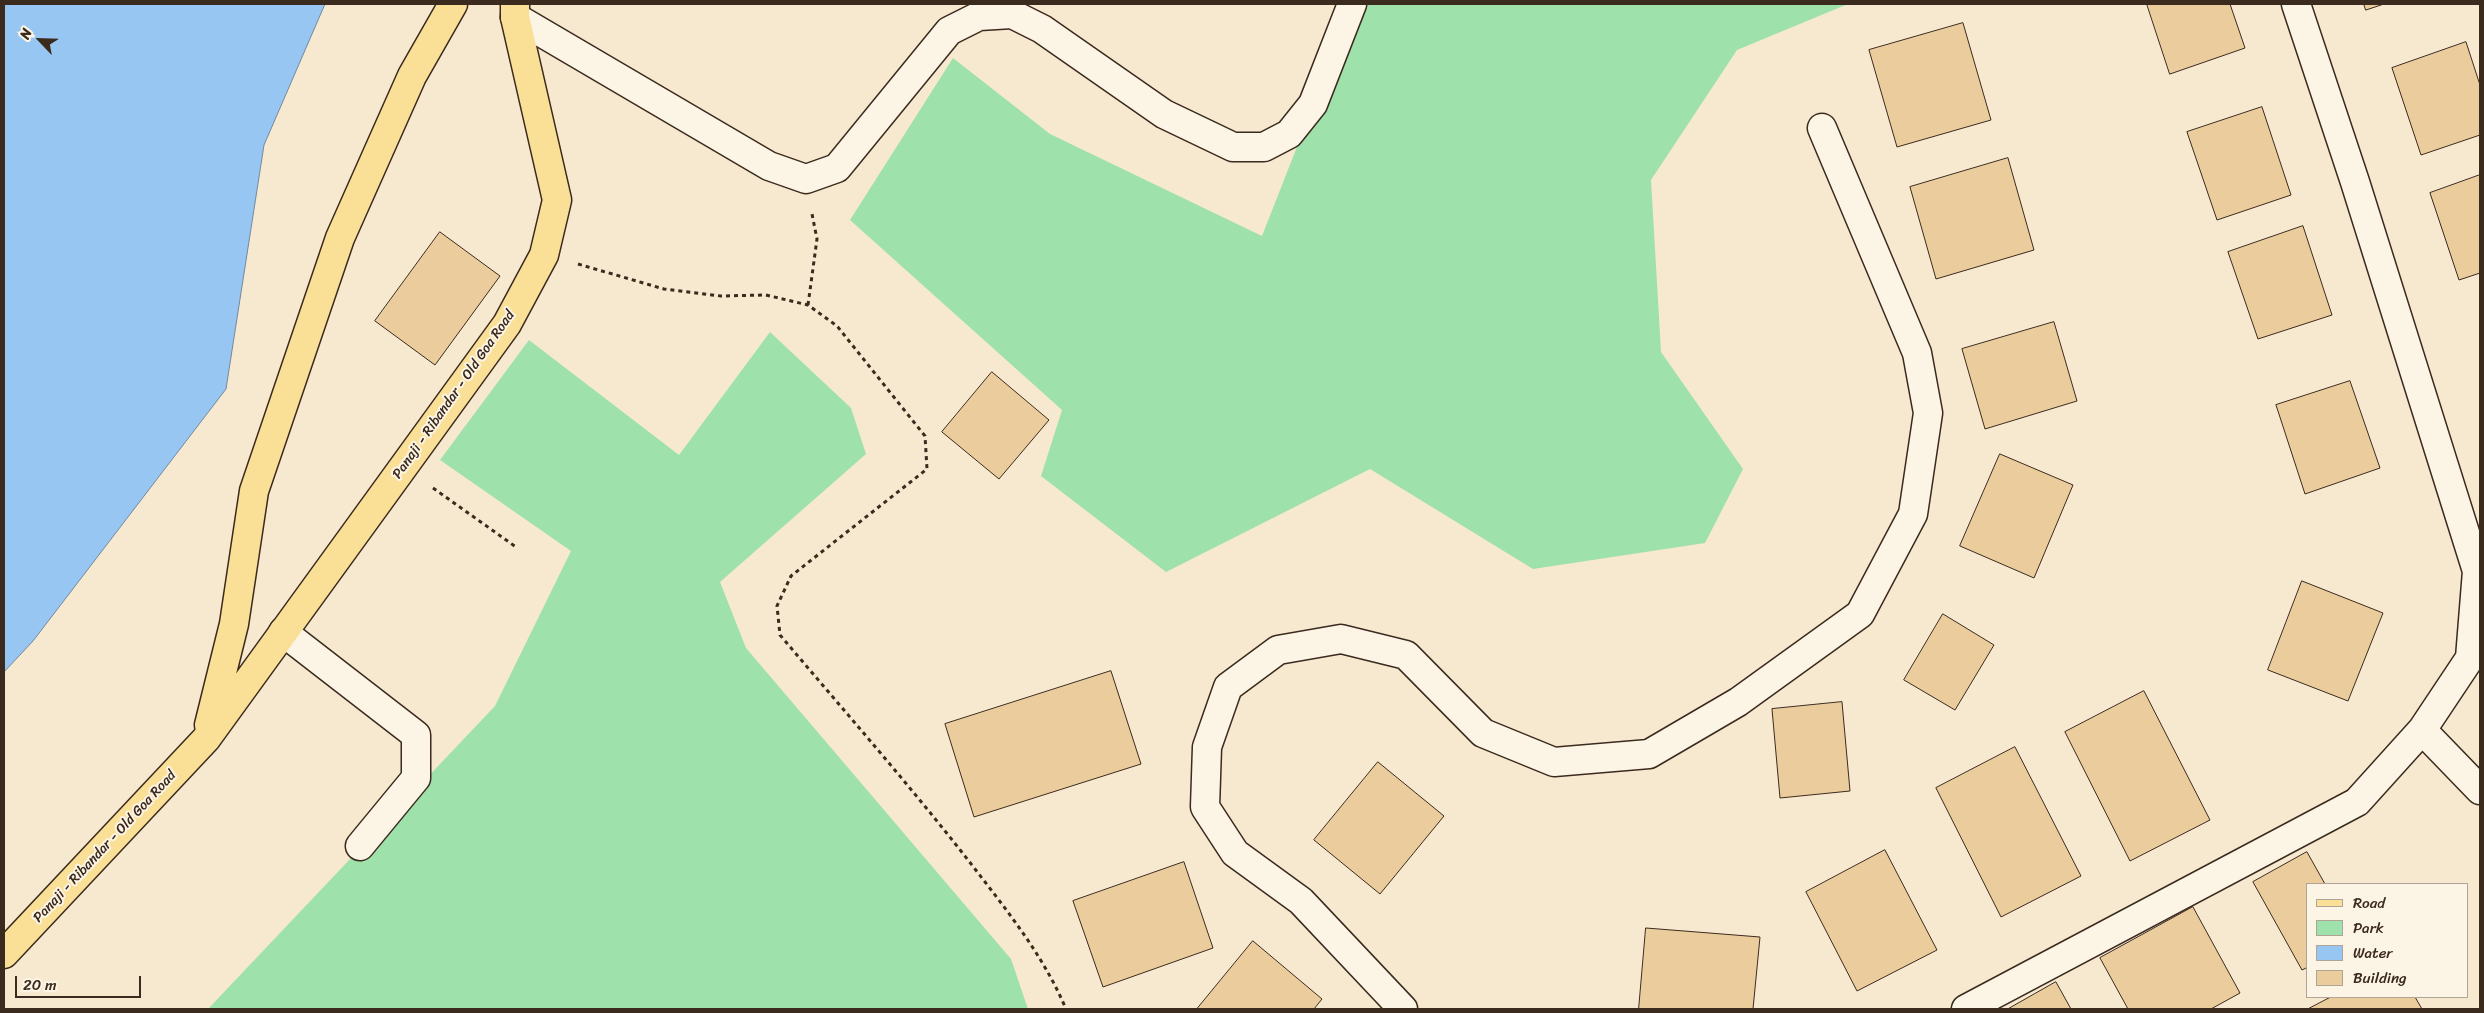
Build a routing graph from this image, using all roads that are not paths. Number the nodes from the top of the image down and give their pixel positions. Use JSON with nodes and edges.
{"nodes":[{"id":1,"x":453,"y":4,"type":"edge"},
{"id":2,"x":1352,"y":4,"type":"edge"},
{"id":3,"x":2296,"y":4,"type":"edge"},
{"id":4,"x":981,"y":10,"type":"edge"},
{"id":5,"x":515,"y":11,"type":"edge"},
{"id":6,"x":1822,"y":128,"type":"dead end"},
{"id":7,"x":283,"y":632,"type":"junction"},
{"id":8,"x":2422,"y":730,"type":"junction"},
{"id":9,"x":206,"y":739,"type":"junction"},
{"id":10,"x":2480,"y":790,"type":"edge"},
{"id":11,"x":360,"y":846,"type":"dead end"},
{"id":12,"x":4,"y":954,"type":"edge"},
{"id":13,"x":1403,"y":1009,"type":"edge"},
{"id":14,"x":1966,"y":1009,"type":"edge"}],
"edges":[{"from":1,"to":9,"type":"main road","name":"Panaji - Ribandar - Old Goa Road"},
{"from":2,"to":4,"type":"street"},
{"from":3,"to":8,"type":"street"},
{"from":4,"to":5,"type":"street"},
{"from":5,"to":7,"type":"main road","name":"Panaji - Ribandar - Old Goa Road"},
{"from":6,"to":13,"type":"street"},
{"from":7,"to":9,"type":"main road","name":"Panaji - Ribandar - Old Goa Road"},
{"from":7,"to":11,"type":"street"},
{"from":8,"to":10,"type":"street"},
{"from":8,"to":14,"type":"street"},
{"from":9,"to":12,"type":"main road","name":"Panaji - Ribandar - Old Goa Road"}]}
